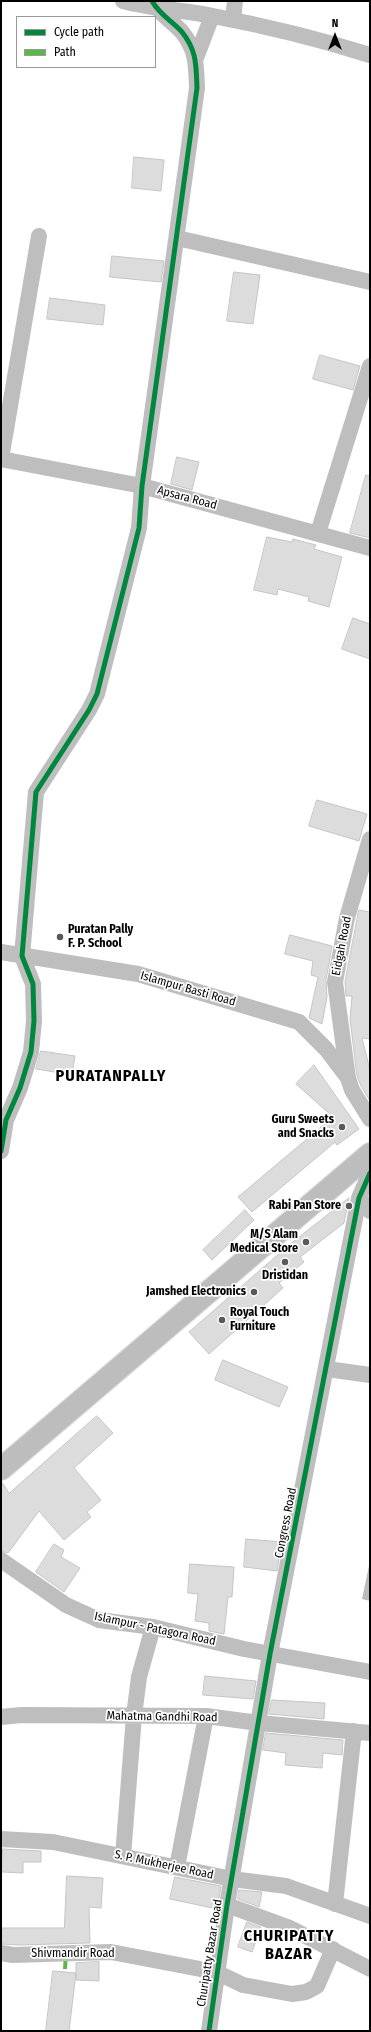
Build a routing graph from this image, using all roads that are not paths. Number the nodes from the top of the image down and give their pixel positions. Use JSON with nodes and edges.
{"nodes":[{"id":1,"x":123,"y":1,"type":"edge"},
{"id":2,"x":235,"y":1,"type":"edge"},
{"id":3,"x":154,"y":5,"type":"edge"},
{"id":4,"x":212,"y":16,"type":"junction"},
{"id":5,"x":233,"y":20,"type":"junction"},
{"id":6,"x":370,"y":55,"type":"edge"},
{"id":7,"x":196,"y":58,"type":"junction"},
{"id":8,"x":39,"y":236,"type":"dead end"},
{"id":9,"x":177,"y":238,"type":"junction"},
{"id":10,"x":370,"y":282,"type":"edge"},
{"id":11,"x":370,"y":366,"type":"edge"},
{"id":12,"x":1,"y":459,"type":"edge"},
{"id":13,"x":142,"y":486,"type":"junction"},
{"id":14,"x":318,"y":533,"type":"junction"},
{"id":15,"x":370,"y":548,"type":"edge"},
{"id":16,"x":370,"y":839,"type":"edge"},
{"id":17,"x":1,"y":952,"type":"edge"},
{"id":18,"x":22,"y":956,"type":"junction"},
{"id":19,"x":348,"y":1078,"type":"junction"},
{"id":20,"x":370,"y":1119,"type":"edge"},
{"id":21,"x":1,"y":1151,"type":"edge"},
{"id":22,"x":370,"y":1154,"type":"edge"},
{"id":23,"x":370,"y":1173,"type":"edge"},
{"id":24,"x":358,"y":1198,"type":"junction"},
{"id":25,"x":370,"y":1210,"type":"edge"},
{"id":26,"x":327,"y":1369,"type":"junction"},
{"id":27,"x":370,"y":1376,"type":"edge"},
{"id":28,"x":1,"y":1469,"type":"edge"},
{"id":29,"x":1,"y":1560,"type":"edge"},
{"id":30,"x":154,"y":1626,"type":"junction"},
{"id":31,"x":270,"y":1654,"type":"junction"},
{"id":32,"x":370,"y":1672,"type":"edge"},
{"id":33,"x":134,"y":1716,"type":"junction"},
{"id":34,"x":206,"y":1716,"type":"junction"},
{"id":35,"x":1,"y":1717,"type":"edge"},
{"id":36,"x":259,"y":1723,"type":"junction"},
{"id":37,"x":354,"y":1731,"type":"junction"},
{"id":38,"x":370,"y":1733,"type":"edge"},
{"id":39,"x":1,"y":1839,"type":"edge"},
{"id":40,"x":123,"y":1856,"type":"junction"},
{"id":41,"x":177,"y":1867,"type":"junction"},
{"id":42,"x":232,"y":1879,"type":"junction"},
{"id":43,"x":335,"y":1904,"type":"junction"},
{"id":44,"x":227,"y":1905,"type":"junction"},
{"id":45,"x":370,"y":1916,"type":"edge"},
{"id":46,"x":333,"y":1949,"type":"junction"},
{"id":47,"x":1,"y":1953,"type":"edge"},
{"id":48,"x":370,"y":1969,"type":"edge"},
{"id":49,"x":216,"y":1972,"type":"junction"},
{"id":50,"x":209,"y":2031,"type":"edge"}],
"edges":[{"from":1,"to":3,"type":"street"},
{"from":2,"to":5,"type":"street"},
{"from":3,"to":4,"type":"street"},
{"from":3,"to":7,"type":"street"},
{"from":4,"to":5,"type":"street"},
{"from":4,"to":7,"type":"street"},
{"from":5,"to":6,"type":"street"},
{"from":7,"to":9,"type":"street"},
{"from":8,"to":12,"type":"street"},
{"from":9,"to":10,"type":"street"},
{"from":9,"to":13,"type":"street"},
{"from":11,"to":14,"type":"street"},
{"from":12,"to":13,"type":"street","name":"Apsara Road"},
{"from":13,"to":14,"type":"street","name":"Apsara Road"},
{"from":13,"to":18,"type":"street"},
{"from":14,"to":15,"type":"street","name":"Apsara Road"},
{"from":16,"to":19,"type":"street","name":"Eidgah Road"},
{"from":17,"to":18,"type":"street","name":"Islampur Basti Road"},
{"from":18,"to":19,"type":"street","name":"Islampur Basti Road"},
{"from":18,"to":21,"type":"street"},
{"from":19,"to":20,"type":"street"},
{"from":22,"to":28,"type":"main road"},
{"from":23,"to":24,"type":"street","name":"Congress Road"},
{"from":24,"to":25,"type":"street"},
{"from":24,"to":26,"type":"street","name":"Congress Road"},
{"from":26,"to":27,"type":"street"},
{"from":26,"to":31,"type":"street","name":"Congress Road"},
{"from":29,"to":30,"type":"street","name":"Islampur - Patagora Road"},
{"from":30,"to":31,"type":"street","name":"Islampur - Patagora Road"},
{"from":30,"to":33,"type":"street"},
{"from":31,"to":32,"type":"street","name":"Islampur - Patagora Road"},
{"from":31,"to":36,"type":"street","name":"Congress Road"},
{"from":33,"to":34,"type":"street","name":"Mahatma Gandhi Road"},
{"from":33,"to":35,"type":"street","name":"Mahatma Gandhi Road"},
{"from":33,"to":40,"type":"street"},
{"from":34,"to":36,"type":"street","name":"Mahatma Gandhi Road"},
{"from":34,"to":41,"type":"street"},
{"from":36,"to":37,"type":"street","name":"Mahatma Gandhi Road"},
{"from":36,"to":42,"type":"street","name":"Congress Road"},
{"from":37,"to":38,"type":"street","name":"Mahatma Gandhi Road"},
{"from":37,"to":43,"type":"street"},
{"from":39,"to":40,"type":"street","name":"S. P. Mukherjee Road"},
{"from":40,"to":41,"type":"street","name":"S. P. Mukherjee Road"},
{"from":41,"to":42,"type":"street","name":"S. P. Mukherjee Road"},
{"from":42,"to":43,"type":"street","name":"S. P. Mukherjee Road"},
{"from":42,"to":44,"type":"street","name":"Churipatty Bazar Road"},
{"from":43,"to":45,"type":"street","name":"S. P. Mukherjee Road"},
{"from":44,"to":46,"type":"street"},
{"from":44,"to":49,"type":"street","name":"Churipatty Bazar Road"},
{"from":46,"to":48,"type":"street"},
{"from":46,"to":49,"type":"street","name":"Shivmandir Road"},
{"from":47,"to":49,"type":"street","name":"Shivmandir Road"},
{"from":49,"to":50,"type":"street","name":"Churipatty Bazar Road"}]}
